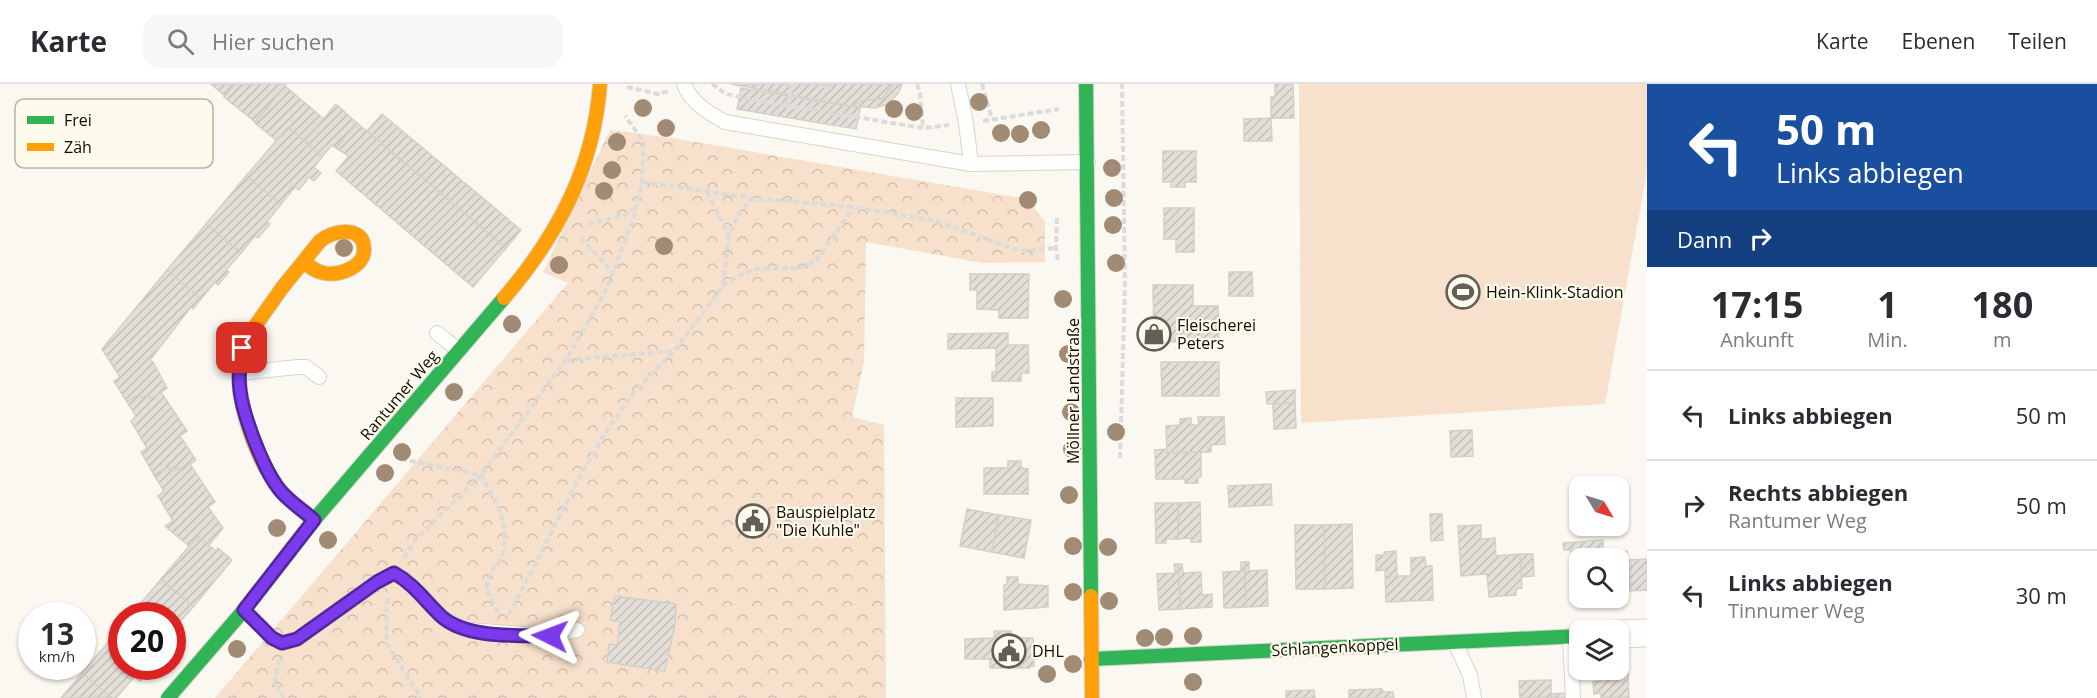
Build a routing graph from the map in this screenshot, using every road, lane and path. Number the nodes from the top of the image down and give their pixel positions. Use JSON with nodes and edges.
{"nodes":[{"id":1,"x":600,"y":84,"type":"edge"},
{"id":2,"x":712,"y":84,"type":"edge"},
{"id":3,"x":792,"y":84,"type":"edge"},
{"id":4,"x":811,"y":84,"type":"edge"},
{"id":5,"x":917,"y":84,"type":"edge"},
{"id":6,"x":958,"y":84,"type":"edge"},
{"id":7,"x":982,"y":84,"type":"edge"},
{"id":8,"x":1086,"y":84,"type":"edge"},
{"id":9,"x":1122,"y":84,"type":"edge"},
{"id":10,"x":821,"y":85,"type":"edge"},
{"id":11,"x":626,"y":86,"type":"dead end"},
{"id":12,"x":684,"y":86,"type":"edge"},
{"id":13,"x":832,"y":88,"type":"dead end"},
{"id":14,"x":788,"y":106,"type":"junction"},
{"id":15,"x":1059,"y":109,"type":"dead end"},
{"id":16,"x":623,"y":113,"type":"dead end"},
{"id":17,"x":992,"y":119,"type":"junction"},
{"id":18,"x":966,"y":123,"type":"junction"},
{"id":19,"x":924,"y":128,"type":"junction"},
{"id":20,"x":1088,"y":162,"type":"junction"},
{"id":21,"x":971,"y":164,"type":"junction"},
{"id":22,"x":642,"y":182,"type":"junction"},
{"id":23,"x":707,"y":192,"type":"junction"},
{"id":24,"x":752,"y":198,"type":"junction"},
{"id":25,"x":637,"y":207,"type":"junction"},
{"id":26,"x":854,"y":207,"type":"junction"},
{"id":27,"x":564,"y":223,"type":"junction"},
{"id":28,"x":729,"y":236,"type":"junction"},
{"id":29,"x":1056,"y":248,"type":"dead end"},
{"id":30,"x":304,"y":262,"type":"dead end"},
{"id":31,"x":613,"y":273,"type":"junction"},
{"id":32,"x":723,"y":286,"type":"junction"},
{"id":33,"x":437,"y":333,"type":"dead end"},
{"id":34,"x":458,"y":350,"type":"junction"},
{"id":35,"x":674,"y":351,"type":"junction"},
{"id":36,"x":566,"y":360,"type":"junction"},
{"id":37,"x":239,"y":373,"type":"junction"},
{"id":38,"x":319,"y":378,"type":"dead end"},
{"id":39,"x":371,"y":453,"type":"junction"},
{"id":40,"x":1120,"y":464,"type":"dead end"},
{"id":41,"x":480,"y":475,"type":"junction"},
{"id":42,"x":314,"y":520,"type":"junction"},
{"id":43,"x":394,"y":573,"type":"junction"},
{"id":44,"x":244,"y":610,"type":"junction"},
{"id":45,"x":577,"y":630,"type":"dead end"},
{"id":46,"x":1647,"y":633,"type":"edge"},
{"id":47,"x":1629,"y":634,"type":"edge"},
{"id":48,"x":1569,"y":636,"type":"edge"},
{"id":49,"x":1454,"y":641,"type":"junction"},
{"id":50,"x":282,"y":643,"type":"junction"},
{"id":51,"x":1091,"y":659,"type":"junction"},
{"id":52,"x":1574,"y":680,"type":"edge"},
{"id":53,"x":168,"y":698,"type":"edge"},
{"id":54,"x":284,"y":698,"type":"edge"},
{"id":55,"x":421,"y":698,"type":"edge"},
{"id":56,"x":1092,"y":698,"type":"edge"},
{"id":57,"x":1474,"y":698,"type":"edge"},
{"id":58,"x":1573,"y":698,"type":"edge"}],
"edges":[{"from":1,"to":27,"type":"street","name":"Rantumer Weg"},
{"from":2,"to":14,"type":"path"},
{"from":3,"to":14,"type":"path"},
{"from":4,"to":10,"type":"path"},
{"from":5,"to":19,"type":"path"},
{"from":6,"to":18,"type":"lane"},
{"from":7,"to":17,"type":"path"},
{"from":8,"to":20,"type":"street","name":"Möllner Landstraße"},
{"from":9,"to":40,"type":"path"},
{"from":10,"to":13,"type":"path"},
{"from":11,"to":12,"type":"path"},
{"from":12,"to":21,"type":"lane"},
{"from":14,"to":19,"type":"path"},
{"from":15,"to":17,"type":"path"},
{"from":16,"to":22,"type":"path"},
{"from":17,"to":18,"type":"path"},
{"from":18,"to":19,"type":"path"},
{"from":18,"to":21,"type":"lane"},
{"from":20,"to":21,"type":"lane"},
{"from":20,"to":51,"type":"street","name":"Möllner Landstraße"},
{"from":22,"to":23,"type":"path"},
{"from":22,"to":25,"type":"path"},
{"from":23,"to":24,"type":"path"},
{"from":23,"to":28,"type":"path"},
{"from":24,"to":26,"type":"path"},
{"from":24,"to":28,"type":"path"},
{"from":25,"to":27,"type":"path"},
{"from":25,"to":31,"type":"path"},
{"from":26,"to":29,"type":"path"},
{"from":26,"to":32,"type":"path"},
{"from":27,"to":31,"type":"path"},
{"from":27,"to":34,"type":"street","name":"Rantumer Weg"},
{"from":28,"to":32,"type":"path"},
{"from":30,"to":37,"type":"street"},
{"from":31,"to":36,"type":"path"},
{"from":32,"to":35,"type":"path"},
{"from":33,"to":34,"type":"lane"},
{"from":34,"to":39,"type":"street","name":"Rantumer Weg"},
{"from":35,"to":36,"type":"path"},
{"from":35,"to":41,"type":"path"},
{"from":36,"to":41,"type":"path"},
{"from":37,"to":38,"type":"lane"},
{"from":37,"to":42,"type":"street"},
{"from":39,"to":41,"type":"path"},
{"from":39,"to":42,"type":"street","name":"Rantumer Weg"},
{"from":41,"to":43,"type":"path"},
{"from":42,"to":44,"type":"street","name":"Rantumer Weg"},
{"from":43,"to":45,"type":"lane"},
{"from":43,"to":50,"type":"lane"},
{"from":43,"to":55,"type":"path"},
{"from":44,"to":50,"type":"lane"},
{"from":44,"to":53,"type":"street","name":"Rantumer Weg"},
{"from":46,"to":47,"type":"street"},
{"from":48,"to":49,"type":"street","name":"Schlangenkoppel"},
{"from":49,"to":51,"type":"street","name":"Schlangenkoppel"},
{"from":49,"to":57,"type":"lane"},
{"from":50,"to":54,"type":"path"},
{"from":51,"to":56,"type":"street","name":"Möllner Landstraße"},
{"from":52,"to":58,"type":"lane"}]}
